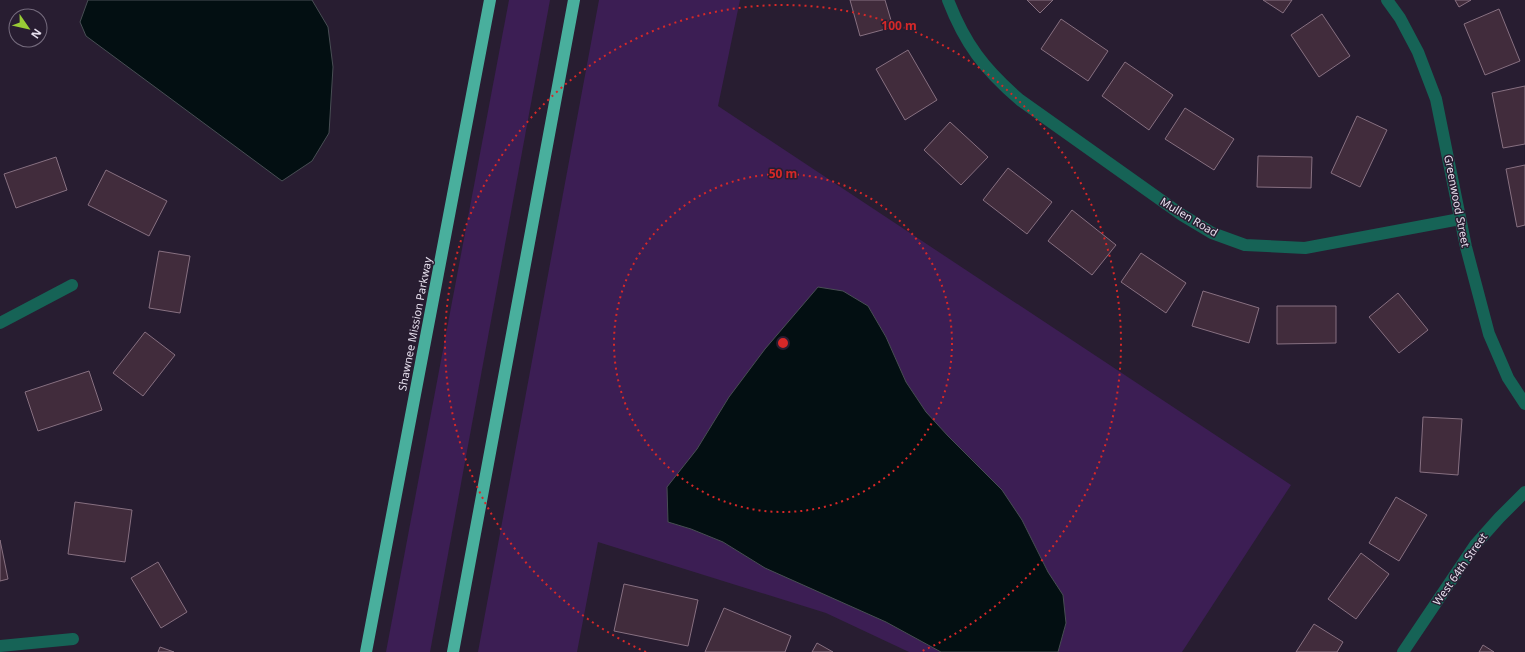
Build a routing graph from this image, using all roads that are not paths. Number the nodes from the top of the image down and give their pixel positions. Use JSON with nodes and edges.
{"nodes":[{"id":1,"x":490,"y":0,"type":"edge"},
{"id":2,"x":574,"y":0,"type":"edge"},
{"id":3,"x":948,"y":0,"type":"edge"},
{"id":4,"x":1387,"y":0,"type":"edge"},
{"id":5,"x":1460,"y":219,"type":"junction"},
{"id":6,"x":72,"y":284,"type":"dead end"},
{"id":7,"x":0,"y":323,"type":"edge"},
{"id":8,"x":1525,"y":404,"type":"edge"},
{"id":9,"x":1525,"y":492,"type":"edge"},
{"id":10,"x":73,"y":639,"type":"dead end"},
{"id":11,"x":0,"y":646,"type":"edge"},
{"id":12,"x":366,"y":652,"type":"edge"},
{"id":13,"x":453,"y":652,"type":"edge"},
{"id":14,"x":1403,"y":652,"type":"edge"}],
"edges":[{"from":1,"to":12,"type":"highway","name":"Shawnee Mission Parkway"},
{"from":2,"to":13,"type":"highway"},
{"from":3,"to":5,"type":"street","name":"Mullen Road"},
{"from":4,"to":5,"type":"street","name":"Greenwood Street"},
{"from":5,"to":8,"type":"street","name":"Greenwood Street"},
{"from":6,"to":7,"type":"street"},
{"from":9,"to":14,"type":"street","name":"West 64th Street"},
{"from":10,"to":11,"type":"street"}]}
